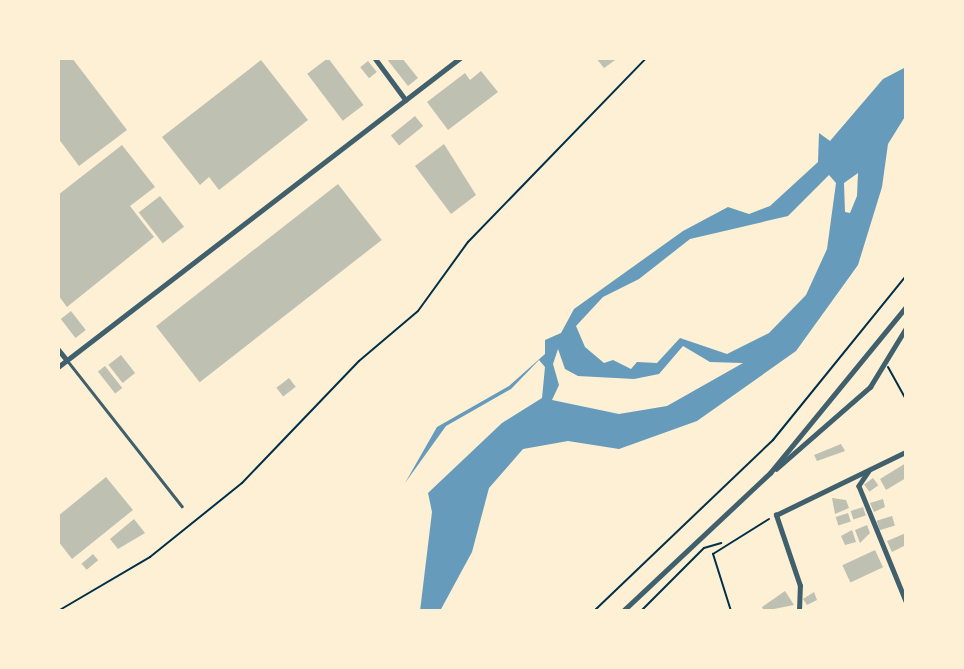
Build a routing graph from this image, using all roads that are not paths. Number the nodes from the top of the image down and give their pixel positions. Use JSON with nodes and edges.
{"nodes":[{"id":1,"x":375,"y":58,"type":"edge"},
{"id":2,"x":460,"y":58,"type":"edge"},
{"id":3,"x":406,"y":100,"type":"junction"},
{"id":4,"x":906,"y":307,"type":"edge"},
{"id":5,"x":906,"y":328,"type":"edge"},
{"id":6,"x":58,"y":348,"type":"edge"},
{"id":7,"x":67,"y":360,"type":"junction"},
{"id":8,"x":58,"y":367,"type":"edge"},
{"id":9,"x":906,"y":452,"type":"edge"},
{"id":10,"x":870,"y":469,"type":"junction"},
{"id":11,"x":770,"y":473,"type":"junction"},
{"id":12,"x":182,"y":506,"type":"dead end"},
{"id":13,"x":906,"y":601,"type":"edge"},
{"id":14,"x":623,"y":611,"type":"edge"},
{"id":15,"x":799,"y":611,"type":"edge"}],
"edges":[{"from":1,"to":3,"type":"street"},
{"from":2,"to":3,"type":"street"},
{"from":3,"to":7,"type":"street"},
{"from":4,"to":11,"type":"street"},
{"from":5,"to":11,"type":"street"},
{"from":6,"to":7,"type":"street"},
{"from":7,"to":8,"type":"street"},
{"from":7,"to":12,"type":"lane"},
{"from":9,"to":10,"type":"street"},
{"from":10,"to":13,"type":"street"},
{"from":10,"to":15,"type":"street"},
{"from":11,"to":14,"type":"street"}]}
